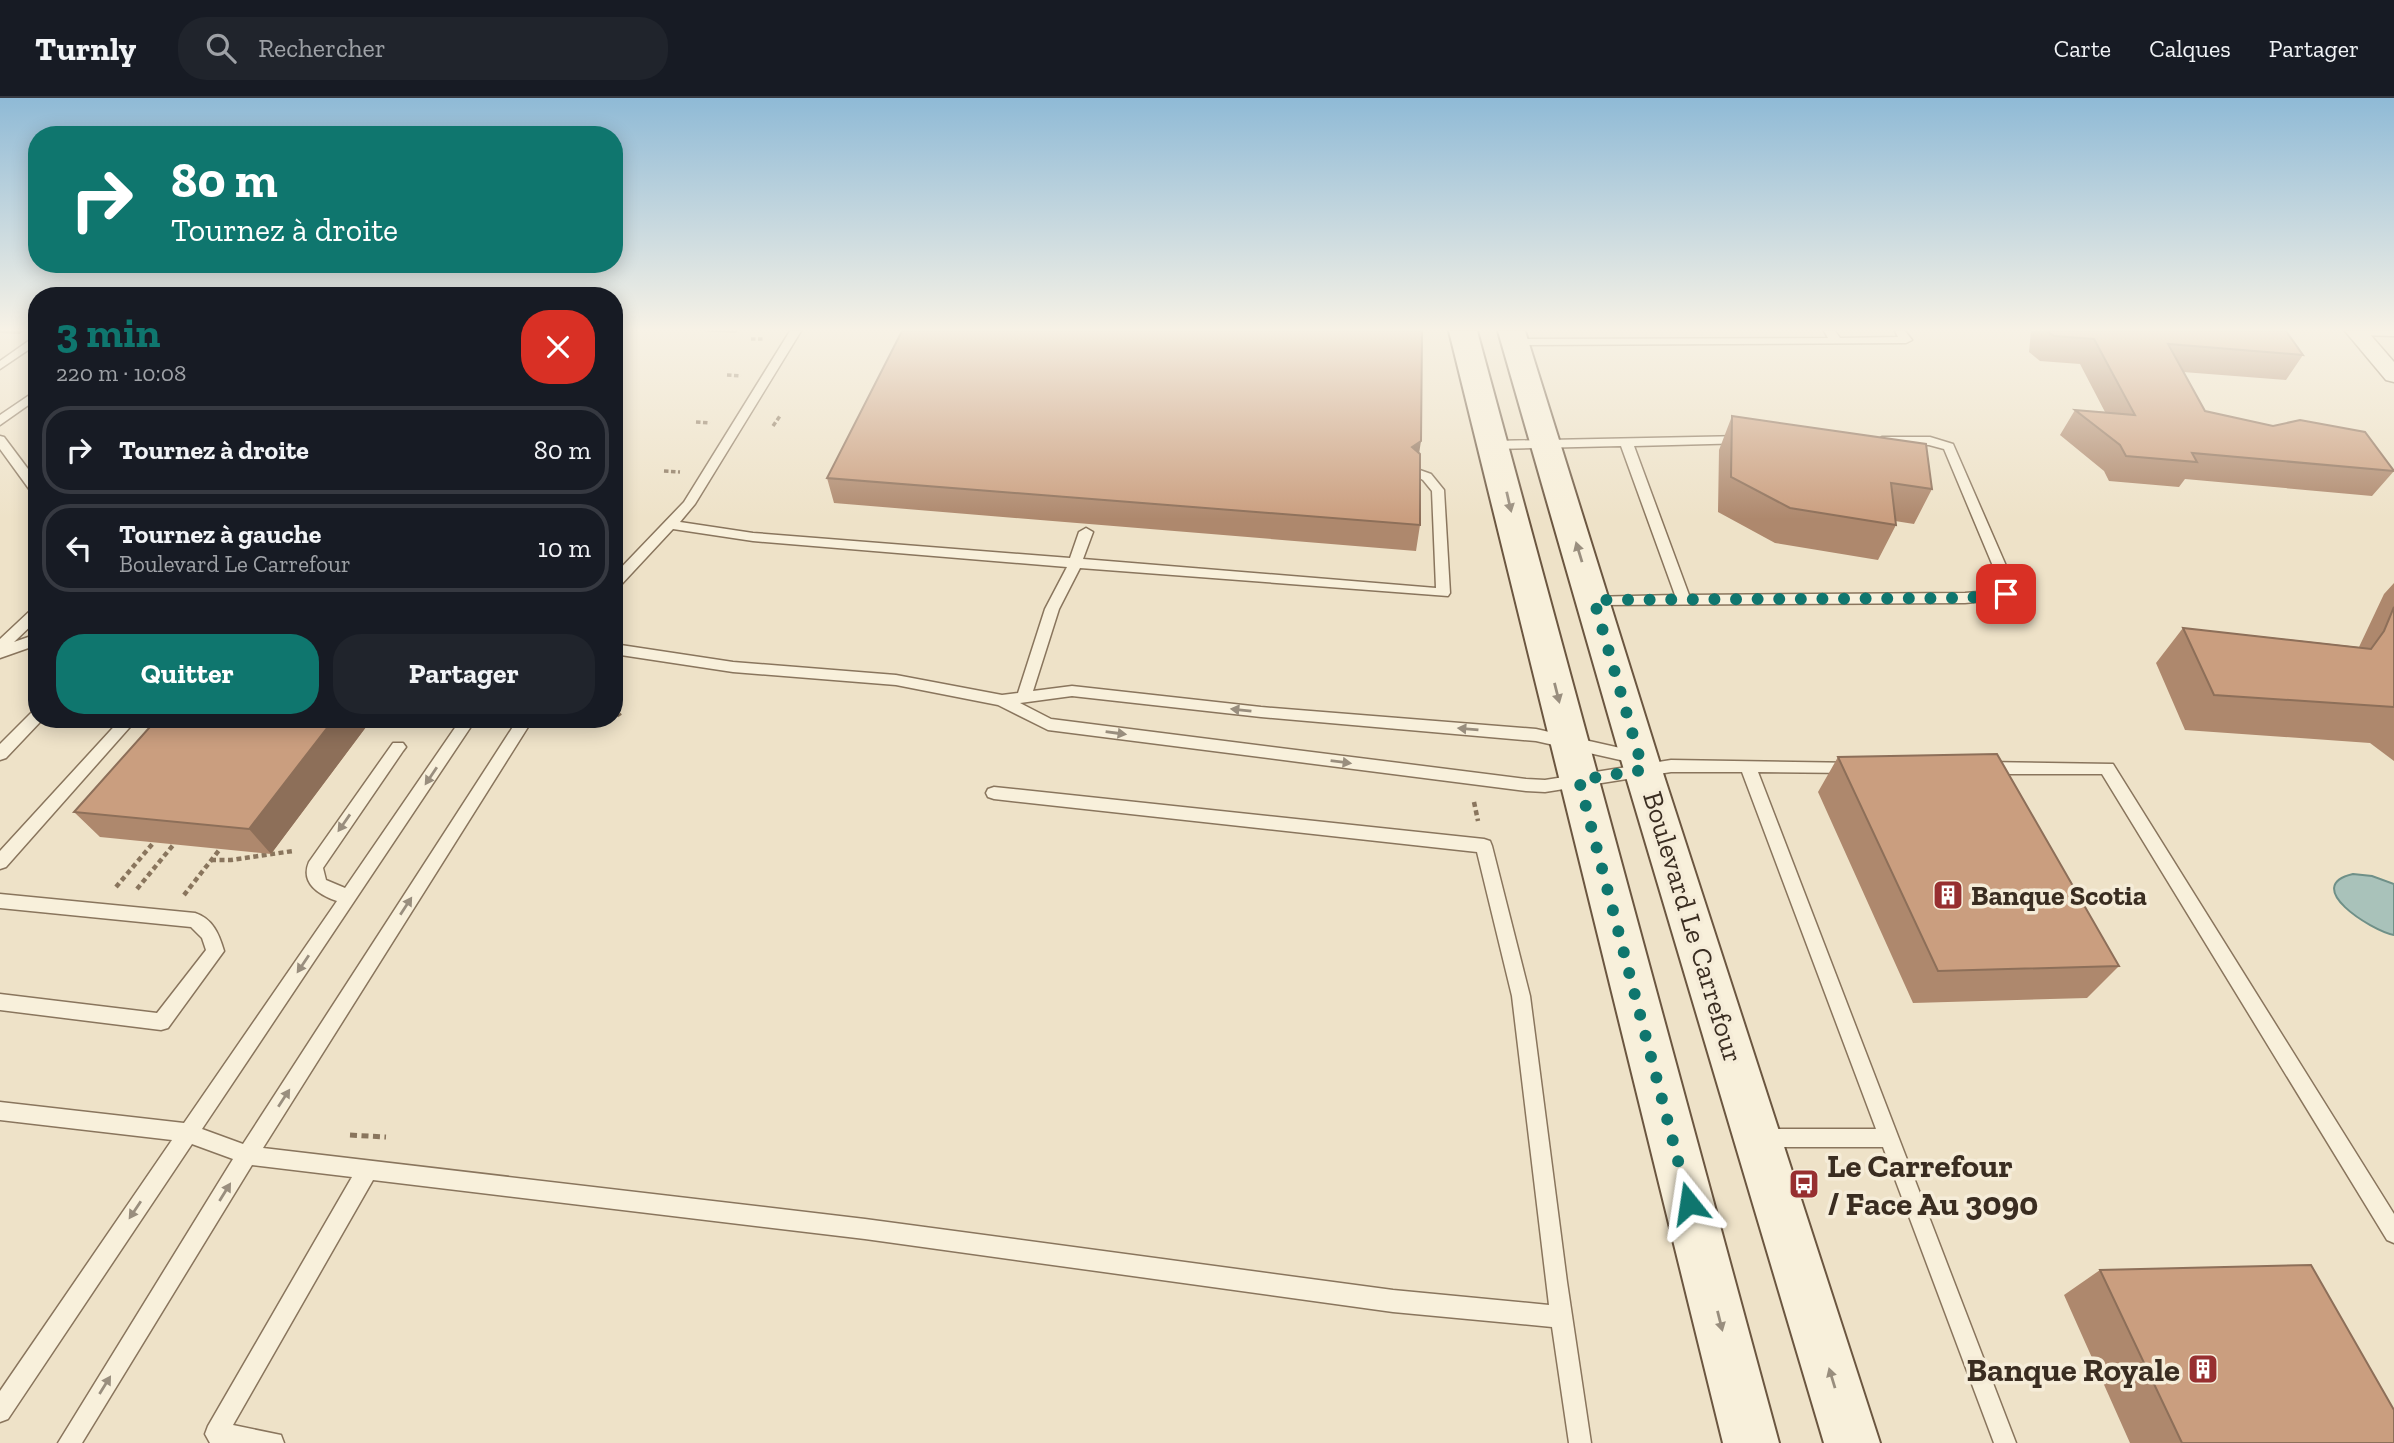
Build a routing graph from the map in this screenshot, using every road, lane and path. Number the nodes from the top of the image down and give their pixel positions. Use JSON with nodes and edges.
{"nodes":[{"id":1,"x":757,"y":394,"type":"edge"},
{"id":2,"x":1480,"y":394,"type":"edge"},
{"id":3,"x":1531,"y":394,"type":"edge"},
{"id":4,"x":28,"y":400,"type":"edge"},
{"id":5,"x":780,"y":416,"type":"dead end"},
{"id":6,"x":0,"y":421,"type":"edge"},
{"id":7,"x":696,"y":422,"type":"dead end"},
{"id":8,"x":706,"y":422,"type":"dead end"},
{"id":9,"x":773,"y":426,"type":"dead end"},
{"id":10,"x":0,"y":440,"type":"edge"},
{"id":11,"x":1756,"y":440,"type":"edge"},
{"id":12,"x":1863,"y":441,"type":"edge"},
{"id":13,"x":1626,"y":442,"type":"junction"},
{"id":14,"x":1546,"y":444,"type":"junction"},
{"id":15,"x":1494,"y":445,"type":"junction"},
{"id":16,"x":664,"y":471,"type":"dead end"},
{"id":17,"x":677,"y":471,"type":"dead end"},
{"id":18,"x":1417,"y":473,"type":"edge"},
{"id":19,"x":28,"y":478,"type":"edge"},
{"id":20,"x":673,"y":525,"type":"junction"},
{"id":21,"x":1086,"y":532,"type":"edge"},
{"id":22,"x":1077,"y":561,"type":"junction"},
{"id":23,"x":623,"y":575,"type":"edge"},
{"id":24,"x":1594,"y":600,"type":"junction"},
{"id":25,"x":1684,"y":600,"type":"junction"},
{"id":26,"x":28,"y":621,"type":"edge"},
{"id":27,"x":28,"y":642,"type":"edge"},
{"id":28,"x":0,"y":647,"type":"edge"},
{"id":29,"x":623,"y":650,"type":"edge"},
{"id":30,"x":0,"y":653,"type":"edge"},
{"id":31,"x":1024,"y":697,"type":"junction"},
{"id":32,"x":1002,"y":700,"type":"junction"},
{"id":33,"x":28,"y":725,"type":"edge"},
{"id":34,"x":122,"y":728,"type":"edge"},
{"id":35,"x":463,"y":728,"type":"edge"},
{"id":36,"x":520,"y":728,"type":"edge"},
{"id":37,"x":398,"y":747,"type":"dead end"},
{"id":38,"x":0,"y":754,"type":"edge"},
{"id":39,"x":1574,"y":762,"type":"junction"},
{"id":40,"x":1651,"y":765,"type":"junction"},
{"id":41,"x":1748,"y":767,"type":"junction"},
{"id":42,"x":1868,"y":768,"type":"edge"},
{"id":43,"x":1970,"y":768,"type":"edge"},
{"id":44,"x":994,"y":793,"type":"dead end"},
{"id":45,"x":154,"y":842,"type":"edge"},
{"id":46,"x":174,"y":844,"type":"edge"},
{"id":47,"x":220,"y":849,"type":"edge"},
{"id":48,"x":304,"y":849,"type":"dead end"},
{"id":49,"x":211,"y":860,"type":"junction"},
{"id":50,"x":0,"y":862,"type":"edge"},
{"id":51,"x":135,"y":864,"type":"dead end"},
{"id":52,"x":156,"y":867,"type":"dead end"},
{"id":53,"x":348,"y":897,"type":"junction"},
{"id":54,"x":0,"y":901,"type":"edge"},
{"id":55,"x":178,"y":902,"type":"dead end"},
{"id":56,"x":0,"y":1002,"type":"edge"},
{"id":57,"x":0,"y":1111,"type":"edge"},
{"id":58,"x":187,"y":1133,"type":"junction"},
{"id":59,"x":350,"y":1135,"type":"dead end"},
{"id":60,"x":386,"y":1138,"type":"dead end"},
{"id":61,"x":1759,"y":1138,"type":"junction"},
{"id":62,"x":1891,"y":1138,"type":"junction"},
{"id":63,"x":247,"y":1155,"type":"junction"},
{"id":64,"x":368,"y":1169,"type":"junction"},
{"id":65,"x":2394,"y":1233,"type":"edge"},
{"id":66,"x":1561,"y":1317,"type":"junction"},
{"id":67,"x":0,"y":1411,"type":"edge"},
{"id":68,"x":69,"y":1443,"type":"edge"},
{"id":69,"x":274,"y":1443,"type":"edge"},
{"id":70,"x":1580,"y":1443,"type":"edge"},
{"id":71,"x":1751,"y":1443,"type":"edge"},
{"id":72,"x":1853,"y":1443,"type":"edge"},
{"id":73,"x":2005,"y":1443,"type":"edge"}],
"edges":[{"from":1,"to":20,"type":"lane"},
{"from":2,"to":15,"type":"street"},
{"from":3,"to":14,"type":"street","name":"Boulevard Le Carrefour"},
{"from":4,"to":6,"type":"lane"},
{"from":5,"to":9,"type":"path"},
{"from":7,"to":8,"type":"path"},
{"from":10,"to":19,"type":"lane"},
{"from":11,"to":13,"type":"lane"},
{"from":12,"to":25,"type":"lane"},
{"from":13,"to":14,"type":"lane"},
{"from":13,"to":25,"type":"lane"},
{"from":14,"to":15,"type":"lane"},
{"from":24,"to":14,"type":"street","name":"Boulevard Le Carrefour","one_way":true},
{"from":15,"to":39,"type":"street","one_way":true},
{"from":16,"to":17,"type":"path"},
{"from":18,"to":22,"type":"lane"},
{"from":20,"to":22,"type":"lane"},
{"from":20,"to":23,"type":"lane"},
{"from":21,"to":22,"type":"lane"},
{"from":22,"to":31,"type":"lane"},
{"from":24,"to":25,"type":"lane"},
{"from":24,"to":40,"type":"street","name":"Boulevard Le Carrefour"},
{"from":26,"to":28,"type":"lane"},
{"from":27,"to":30,"type":"lane"},
{"from":29,"to":32,"type":"lane"},
{"from":31,"to":32,"type":"lane"},
{"from":39,"to":31,"type":"lane","one_way":true},
{"from":32,"to":39,"type":"lane","one_way":true},
{"from":33,"to":38,"type":"lane"},
{"from":34,"to":50,"type":"lane"},
{"from":35,"to":53,"type":"lane","one_way":true},
{"from":63,"to":36,"type":"lane","one_way":true},
{"from":37,"to":53,"type":"lane","one_way":true},
{"from":39,"to":40,"type":"lane"},
{"from":39,"to":40,"type":"lane"},
{"from":39,"to":71,"type":"street","one_way":true},
{"from":40,"to":41,"type":"lane"},
{"from":40,"to":61,"type":"street","name":"Boulevard Le Carrefour"},
{"from":41,"to":42,"type":"lane"},
{"from":41,"to":62,"type":"lane"},
{"from":43,"to":65,"type":"lane"},
{"from":44,"to":66,"type":"lane"},
{"from":45,"to":51,"type":"path"},
{"from":46,"to":52,"type":"path"},
{"from":47,"to":49,"type":"path"},
{"from":48,"to":49,"type":"path"},
{"from":49,"to":55,"type":"path"},
{"from":53,"to":58,"type":"lane","one_way":true},
{"from":54,"to":56,"type":"lane"},
{"from":57,"to":58,"type":"lane"},
{"from":58,"to":63,"type":"lane"},
{"from":58,"to":67,"type":"lane","one_way":true},
{"from":59,"to":60,"type":"path"},
{"from":61,"to":62,"type":"lane"},
{"from":72,"to":61,"type":"street","name":"Boulevard Le Carrefour","one_way":true},
{"from":62,"to":73,"type":"lane"},
{"from":63,"to":64,"type":"lane"},
{"from":68,"to":63,"type":"lane","one_way":true},
{"from":64,"to":66,"type":"lane"},
{"from":64,"to":69,"type":"lane"},
{"from":66,"to":70,"type":"lane"}]}
